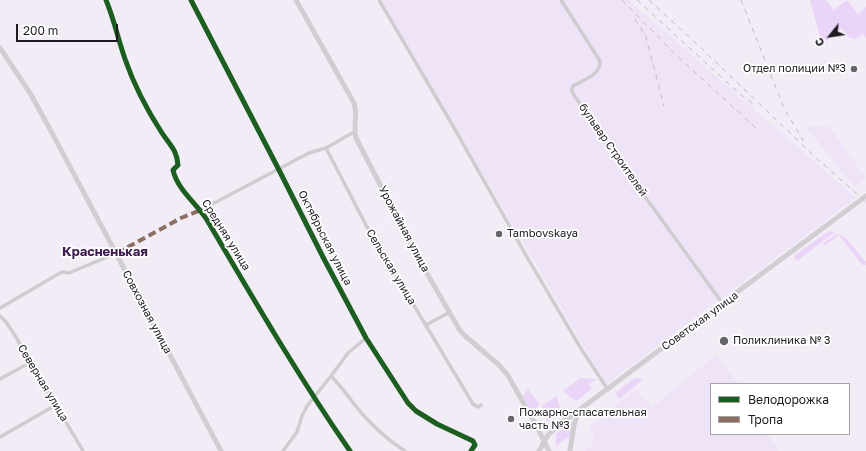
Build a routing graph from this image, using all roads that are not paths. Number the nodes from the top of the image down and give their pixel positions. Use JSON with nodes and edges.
{"nodes":[{"id":1,"x":106,"y":0,"type":"edge"},
{"id":2,"x":191,"y":0,"type":"edge"},
{"id":3,"x":379,"y":0,"type":"edge"},
{"id":4,"x":561,"y":0,"type":"edge"},
{"id":5,"x":299,"y":1,"type":"edge"},
{"id":6,"x":0,"y":48,"type":"edge"},
{"id":7,"x":354,"y":132,"type":"junction"},
{"id":8,"x":326,"y":148,"type":"junction"},
{"id":9,"x":279,"y":170,"type":"junction"},
{"id":10,"x":866,"y":196,"type":"edge"},
{"id":11,"x":201,"y":210,"type":"junction"},
{"id":12,"x":117,"y":253,"type":"junction"},
{"id":13,"x":723,"y":304,"type":"junction"},
{"id":14,"x":0,"y":308,"type":"edge"},
{"id":15,"x":450,"y":312,"type":"junction"},
{"id":16,"x":0,"y":316,"type":"edge"},
{"id":17,"x":426,"y":325,"type":"junction"},
{"id":18,"x":366,"y":338,"type":"junction"},
{"id":19,"x":30,"y":362,"type":"junction"},
{"id":20,"x":331,"y":376,"type":"junction"},
{"id":21,"x":0,"y":379,"type":"edge"},
{"id":22,"x":608,"y":390,"type":"junction"},
{"id":23,"x":314,"y":399,"type":"junction"},
{"id":24,"x":56,"y":405,"type":"junction"},
{"id":25,"x":480,"y":405,"type":"dead end"},
{"id":26,"x":579,"y":410,"type":"junction"},
{"id":27,"x":0,"y":437,"type":"edge"},
{"id":28,"x":544,"y":441,"type":"junction"},
{"id":29,"x":83,"y":451,"type":"edge"},
{"id":30,"x":221,"y":451,"type":"edge"},
{"id":31,"x":283,"y":451,"type":"edge"},
{"id":32,"x":350,"y":451,"type":"edge"},
{"id":33,"x":405,"y":451,"type":"edge"},
{"id":34,"x":471,"y":451,"type":"edge"},
{"id":35,"x":538,"y":451,"type":"edge"},
{"id":36,"x":549,"y":451,"type":"edge"},
{"id":37,"x":570,"y":451,"type":"edge"}],
"edges":[{"from":1,"to":11,"type":"street","name":"Средняя улица"},
{"from":2,"to":9,"type":"street","name":"Октябрьская улица"},
{"from":3,"to":22,"type":"street"},
{"from":4,"to":13,"type":"street","name":"бульвар Строителей"},
{"from":5,"to":7,"type":"street","name":"Урожайная улица"},
{"from":6,"to":12,"type":"street","name":"Совхозная улица"},
{"from":7,"to":8,"type":"street"},
{"from":7,"to":15,"type":"street","name":"Урожайная улица"},
{"from":8,"to":9,"type":"street"},
{"from":8,"to":17,"type":"street","name":"Сельская улица"},
{"from":9,"to":11,"type":"street"},
{"from":9,"to":18,"type":"street","name":"Октябрьская улица"},
{"from":10,"to":13,"type":"street","name":"Советская улица"},
{"from":11,"to":23,"type":"street","name":"Средняя улица"},
{"from":12,"to":14,"type":"street"},
{"from":12,"to":30,"type":"street","name":"Совхозная улица"},
{"from":13,"to":22,"type":"street","name":"Советская улица"},
{"from":15,"to":17,"type":"street"},
{"from":15,"to":28,"type":"street","name":"Урожайная улица"},
{"from":16,"to":19,"type":"street","name":"Северная улица"},
{"from":17,"to":25,"type":"street","name":"Сельская улица"},
{"from":18,"to":20,"type":"street"},
{"from":18,"to":34,"type":"street","name":"Октябрьская улица"},
{"from":19,"to":21,"type":"street"},
{"from":19,"to":24,"type":"street","name":"Северная улица"},
{"from":20,"to":23,"type":"street"},
{"from":20,"to":33,"type":"street"},
{"from":22,"to":26,"type":"street","name":"Советская улица"},
{"from":23,"to":31,"type":"street"},
{"from":23,"to":32,"type":"street","name":"Средняя улица"},
{"from":24,"to":27,"type":"street"},
{"from":24,"to":29,"type":"street","name":"Северная улица"},
{"from":26,"to":28,"type":"street","name":"Советская улица"},
{"from":26,"to":37,"type":"street"},
{"from":28,"to":35,"type":"street","name":"Советская улица"},
{"from":28,"to":36,"type":"street","name":"Урожайная улица"}]}
